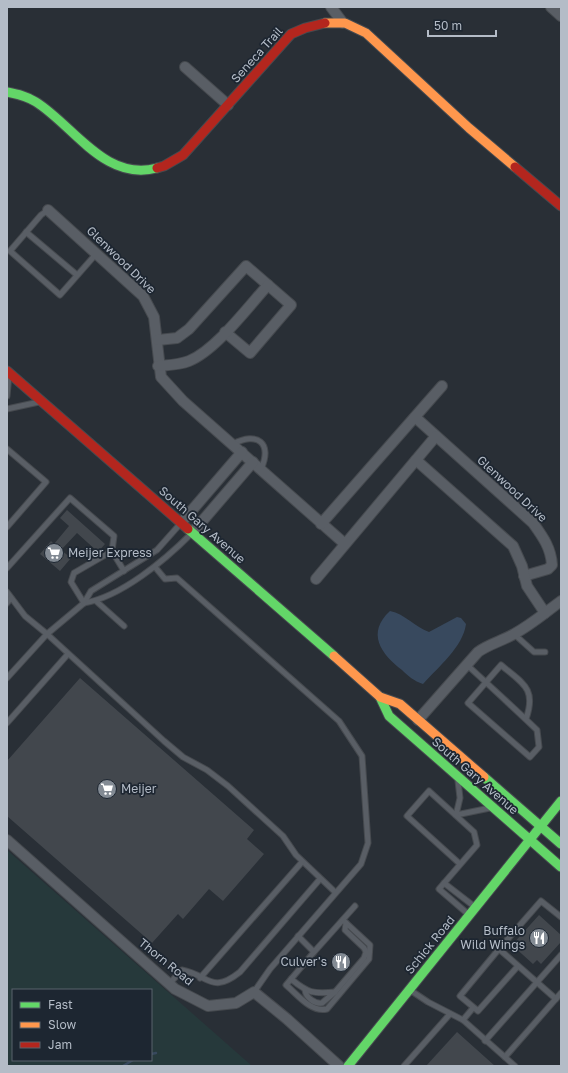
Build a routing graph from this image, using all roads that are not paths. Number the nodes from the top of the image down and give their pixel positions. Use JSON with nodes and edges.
{"nodes":[{"id":1,"x":331,"y":7,"type":"edge"},
{"id":2,"x":551,"y":7,"type":"edge"},
{"id":3,"x":561,"y":16,"type":"edge"},
{"id":4,"x":343,"y":23,"type":"junction"},
{"id":5,"x":185,"y":67,"type":"dead end"},
{"id":6,"x":7,"y":92,"type":"edge"},
{"id":7,"x":228,"y":105,"type":"junction"},
{"id":8,"x":561,"y":206,"type":"edge"},
{"id":9,"x":48,"y":210,"type":"joint"},
{"id":10,"x":26,"y":232,"type":"junction"},
{"id":11,"x":96,"y":254,"type":"junction"},
{"id":12,"x":77,"y":275,"type":"junction"},
{"id":13,"x":268,"y":285,"type":"junction"},
{"id":14,"x":225,"y":332,"type":"junction"},
{"id":15,"x":158,"y":340,"type":"junction"},
{"id":16,"x":158,"y":366,"type":"junction"},
{"id":17,"x":8,"y":371,"type":"edge"},
{"id":18,"x":442,"y":386,"type":"dead end"},
{"id":19,"x":7,"y":396,"type":"edge"},
{"id":20,"x":42,"y":401,"type":"junction"},
{"id":21,"x":7,"y":409,"type":"edge"},
{"id":22,"x":415,"y":417,"type":"junction"},
{"id":23,"x":436,"y":436,"type":"junction"},
{"id":24,"x":233,"y":444,"type":"junction"},
{"id":25,"x":7,"y":449,"type":"edge"},
{"id":26,"x":242,"y":452,"type":"junction"},
{"id":27,"x":416,"y":460,"type":"junction"},
{"id":28,"x":253,"y":462,"type":"junction"},
{"id":29,"x":261,"y":469,"type":"junction"},
{"id":30,"x":181,"y":523,"type":"junction"},
{"id":31,"x":321,"y":524,"type":"junction"},
{"id":32,"x":7,"y":527,"type":"edge"},
{"id":33,"x":192,"y":533,"type":"junction"},
{"id":34,"x":345,"y":544,"type":"junction"},
{"id":35,"x":112,"y":551,"type":"junction"},
{"id":36,"x":155,"y":567,"type":"junction"},
{"id":37,"x":7,"y":568,"type":"edge"},
{"id":38,"x":124,"y":570,"type":"junction"},
{"id":39,"x":524,"y":576,"type":"junction"},
{"id":40,"x":316,"y":579,"type":"dead end"},
{"id":41,"x":7,"y":592,"type":"edge"},
{"id":42,"x":11,"y":598,"type":"junction"},
{"id":43,"x":96,"y":601,"type":"junction"},
{"id":44,"x":561,"y":601,"type":"edge"},
{"id":45,"x":7,"y":603,"type":"edge"},
{"id":46,"x":84,"y":603,"type":"junction"},
{"id":47,"x":545,"y":613,"type":"junction"},
{"id":48,"x":124,"y":626,"type":"dead end"},
{"id":49,"x":47,"y":634,"type":"junction"},
{"id":50,"x":514,"y":634,"type":"junction"},
{"id":51,"x":546,"y":652,"type":"dead end"},
{"id":52,"x":68,"y":654,"type":"junction"},
{"id":53,"x":466,"y":664,"type":"junction"},
{"id":54,"x":7,"y":678,"type":"edge"},
{"id":55,"x":485,"y":682,"type":"junction"},
{"id":56,"x":380,"y":698,"type":"junction"},
{"id":57,"x":526,"y":719,"type":"junction"},
{"id":58,"x":418,"y":720,"type":"junction"},
{"id":59,"x":7,"y":724,"type":"edge"},
{"id":60,"x":458,"y":777,"type":"junction"},
{"id":61,"x":561,"y":801,"type":"edge"},
{"id":62,"x":493,"y":807,"type":"junction"},
{"id":63,"x":456,"y":815,"type":"junction"},
{"id":64,"x":541,"y":826,"type":"junction"},
{"id":65,"x":7,"y":840,"type":"edge"},
{"id":66,"x":530,"y":840,"type":"junction"},
{"id":67,"x":561,"y":844,"type":"edge"},
{"id":68,"x":302,"y":862,"type":"junction"},
{"id":69,"x":460,"y":864,"type":"junction"},
{"id":70,"x":561,"y":867,"type":"edge"},
{"id":71,"x":320,"y":879,"type":"junction"},
{"id":72,"x":444,"y":883,"type":"junction"},
{"id":73,"x":335,"y":892,"type":"junction"},
{"id":74,"x":355,"y":906,"type":"dead end"},
{"id":75,"x":472,"y":911,"type":"junction"},
{"id":76,"x":561,"y":917,"type":"edge"},
{"id":77,"x":344,"y":922,"type":"junction"},
{"id":78,"x":298,"y":936,"type":"junction"},
{"id":79,"x":499,"y":949,"type":"junction"},
{"id":80,"x":314,"y":952,"type":"junction"},
{"id":81,"x":561,"y":954,"type":"edge"},
{"id":82,"x":518,"y":966,"type":"junction"},
{"id":83,"x":200,"y":978,"type":"junction"},
{"id":84,"x":291,"y":979,"type":"junction"},
{"id":85,"x":537,"y":983,"type":"junction"},
{"id":86,"x":169,"y":984,"type":"junction"},
{"id":87,"x":305,"y":990,"type":"junction"},
{"id":88,"x":409,"y":990,"type":"junction"},
{"id":89,"x":254,"y":992,"type":"junction"},
{"id":90,"x":335,"y":992,"type":"junction"},
{"id":91,"x":561,"y":993,"type":"edge"},
{"id":92,"x":556,"y":999,"type":"junction"},
{"id":93,"x":474,"y":1008,"type":"junction"},
{"id":94,"x":450,"y":1014,"type":"junction"},
{"id":95,"x":463,"y":1020,"type":"junction"},
{"id":96,"x":485,"y":1041,"type":"junction"},
{"id":97,"x":505,"y":1058,"type":"junction"},
{"id":98,"x":339,"y":1066,"type":"edge"},
{"id":99,"x":348,"y":1066,"type":"edge"},
{"id":100,"x":404,"y":1066,"type":"edge"},
{"id":101,"x":515,"y":1066,"type":"edge"}],
"edges":[{"from":1,"to":4,"type":"street"},
{"from":2,"to":3,"type":"street"},
{"from":4,"to":7,"type":"street","name":"Seneca Trail"},
{"from":4,"to":8,"type":"street","name":"Seneca Trail"},
{"from":5,"to":7,"type":"street"},
{"from":6,"to":7,"type":"street","name":"Seneca Trail"},
{"from":9,"to":10,"type":"lane"},
{"from":9,"to":11,"type":"street","name":"Glenwood Drive"},
{"from":10,"to":12,"type":"lane"},
{"from":10,"to":12,"type":"lane"},
{"from":11,"to":12,"type":"lane"},
{"from":11,"to":15,"type":"street","name":"Glenwood Drive"},
{"from":13,"to":14,"type":"street"},
{"from":13,"to":14,"type":"street"},
{"from":13,"to":15,"type":"street"},
{"from":14,"to":16,"type":"street"},
{"from":15,"to":16,"type":"street","name":"Glenwood Drive"},
{"from":16,"to":24,"type":"street","name":"Glenwood Drive"},
{"from":17,"to":19,"type":"lane"},
{"from":17,"to":20,"type":"street","name":"South Gary Avenue"},
{"from":18,"to":22,"type":"street"},
{"from":20,"to":21,"type":"lane"},
{"from":20,"to":30,"type":"street","name":"South Gary Avenue"},
{"from":22,"to":23,"type":"street","name":"Glenwood Drive"},
{"from":22,"to":31,"type":"street"},
{"from":23,"to":27,"type":"street"},
{"from":23,"to":39,"type":"street","name":"Glenwood Drive"},
{"from":24,"to":26,"type":"street","name":"Glenwood Drive"},
{"from":24,"to":29,"type":"lane"},
{"from":25,"to":32,"type":"lane"},
{"from":26,"to":28,"type":"street","name":"Glenwood Drive"},
{"from":26,"to":30,"type":"street"},
{"from":27,"to":34,"type":"street"},
{"from":27,"to":39,"type":"street"},
{"from":28,"to":29,"type":"street","name":"Glenwood Drive"},
{"from":28,"to":33,"type":"street"},
{"from":29,"to":31,"type":"street","name":"Glenwood Drive"},
{"from":30,"to":33,"type":"street","name":"South Gary Avenue"},
{"from":30,"to":38,"type":"lane"},
{"from":31,"to":34,"type":"street","name":"Glenwood Drive"},
{"from":33,"to":36,"type":"lane"},
{"from":33,"to":56,"type":"street","name":"South Gary Avenue"},
{"from":34,"to":40,"type":"street"},
{"from":35,"to":37,"type":"lane"},
{"from":35,"to":38,"type":"lane"},
{"from":35,"to":46,"type":"lane"},
{"from":36,"to":43,"type":"lane"},
{"from":36,"to":73,"type":"lane"},
{"from":38,"to":46,"type":"lane"},
{"from":39,"to":47,"type":"street"},
{"from":41,"to":42,"type":"lane"},
{"from":42,"to":45,"type":"lane"},
{"from":42,"to":49,"type":"lane"},
{"from":43,"to":46,"type":"lane"},
{"from":43,"to":48,"type":"lane"},
{"from":44,"to":47,"type":"street"},
{"from":46,"to":49,"type":"lane"},
{"from":47,"to":50,"type":"street"},
{"from":49,"to":52,"type":"lane"},
{"from":49,"to":54,"type":"lane"},
{"from":50,"to":51,"type":"lane"},
{"from":50,"to":53,"type":"street"},
{"from":52,"to":59,"type":"lane"},
{"from":52,"to":68,"type":"lane"},
{"from":53,"to":55,"type":"lane"},
{"from":53,"to":58,"type":"street"},
{"from":55,"to":57,"type":"lane"},
{"from":55,"to":57,"type":"lane"},
{"from":55,"to":57,"type":"lane"},
{"from":56,"to":58,"type":"street","name":"South Gary Avenue"},
{"from":56,"to":60,"type":"street","name":"South Gary Avenue"},
{"from":58,"to":64,"type":"street","name":"South Gary Avenue"},
{"from":60,"to":62,"type":"street","name":"South Gary Avenue"},
{"from":60,"to":63,"type":"lane"},
{"from":61,"to":64,"type":"street","name":"Schick Road"},
{"from":62,"to":63,"type":"lane"},
{"from":62,"to":66,"type":"street","name":"South Gary Avenue"},
{"from":63,"to":69,"type":"lane"},
{"from":63,"to":69,"type":"lane"},
{"from":64,"to":66,"type":"street","name":"Schick Road"},
{"from":64,"to":67,"type":"street","name":"South Gary Avenue"},
{"from":65,"to":86,"type":"street","name":"Thorn Road"},
{"from":66,"to":70,"type":"street","name":"South Gary Avenue"},
{"from":66,"to":75,"type":"street","name":"Schick Road"},
{"from":68,"to":71,"type":"lane"},
{"from":68,"to":83,"type":"lane"},
{"from":69,"to":72,"type":"lane"},
{"from":71,"to":73,"type":"lane"},
{"from":71,"to":83,"type":"lane"},
{"from":72,"to":75,"type":"lane"},
{"from":72,"to":75,"type":"lane"},
{"from":73,"to":78,"type":"lane"},
{"from":74,"to":77,"type":"lane"},
{"from":75,"to":88,"type":"street","name":"Schick Road"},
{"from":76,"to":79,"type":"lane"},
{"from":77,"to":80,"type":"lane"},
{"from":77,"to":84,"type":"lane"},
{"from":77,"to":90,"type":"lane"},
{"from":78,"to":80,"type":"lane"},
{"from":78,"to":89,"type":"lane"},
{"from":79,"to":82,"type":"lane"},
{"from":79,"to":93,"type":"lane"},
{"from":80,"to":84,"type":"lane"},
{"from":81,"to":85,"type":"lane"},
{"from":82,"to":85,"type":"lane"},
{"from":82,"to":93,"type":"lane"},
{"from":83,"to":86,"type":"lane"},
{"from":84,"to":87,"type":"lane"},
{"from":85,"to":92,"type":"lane"},
{"from":85,"to":96,"type":"lane"},
{"from":86,"to":89,"type":"street","name":"Thorn Road"},
{"from":87,"to":90,"type":"lane"},
{"from":87,"to":90,"type":"lane"},
{"from":88,"to":94,"type":"lane"},
{"from":88,"to":99,"type":"street","name":"Schick Road"},
{"from":89,"to":98,"type":"street"},
{"from":91,"to":92,"type":"lane"},
{"from":92,"to":97,"type":"lane"},
{"from":93,"to":95,"type":"lane"},
{"from":94,"to":95,"type":"lane"},
{"from":94,"to":100,"type":"lane"},
{"from":95,"to":96,"type":"lane"},
{"from":96,"to":97,"type":"lane"},
{"from":97,"to":101,"type":"lane"}]}
